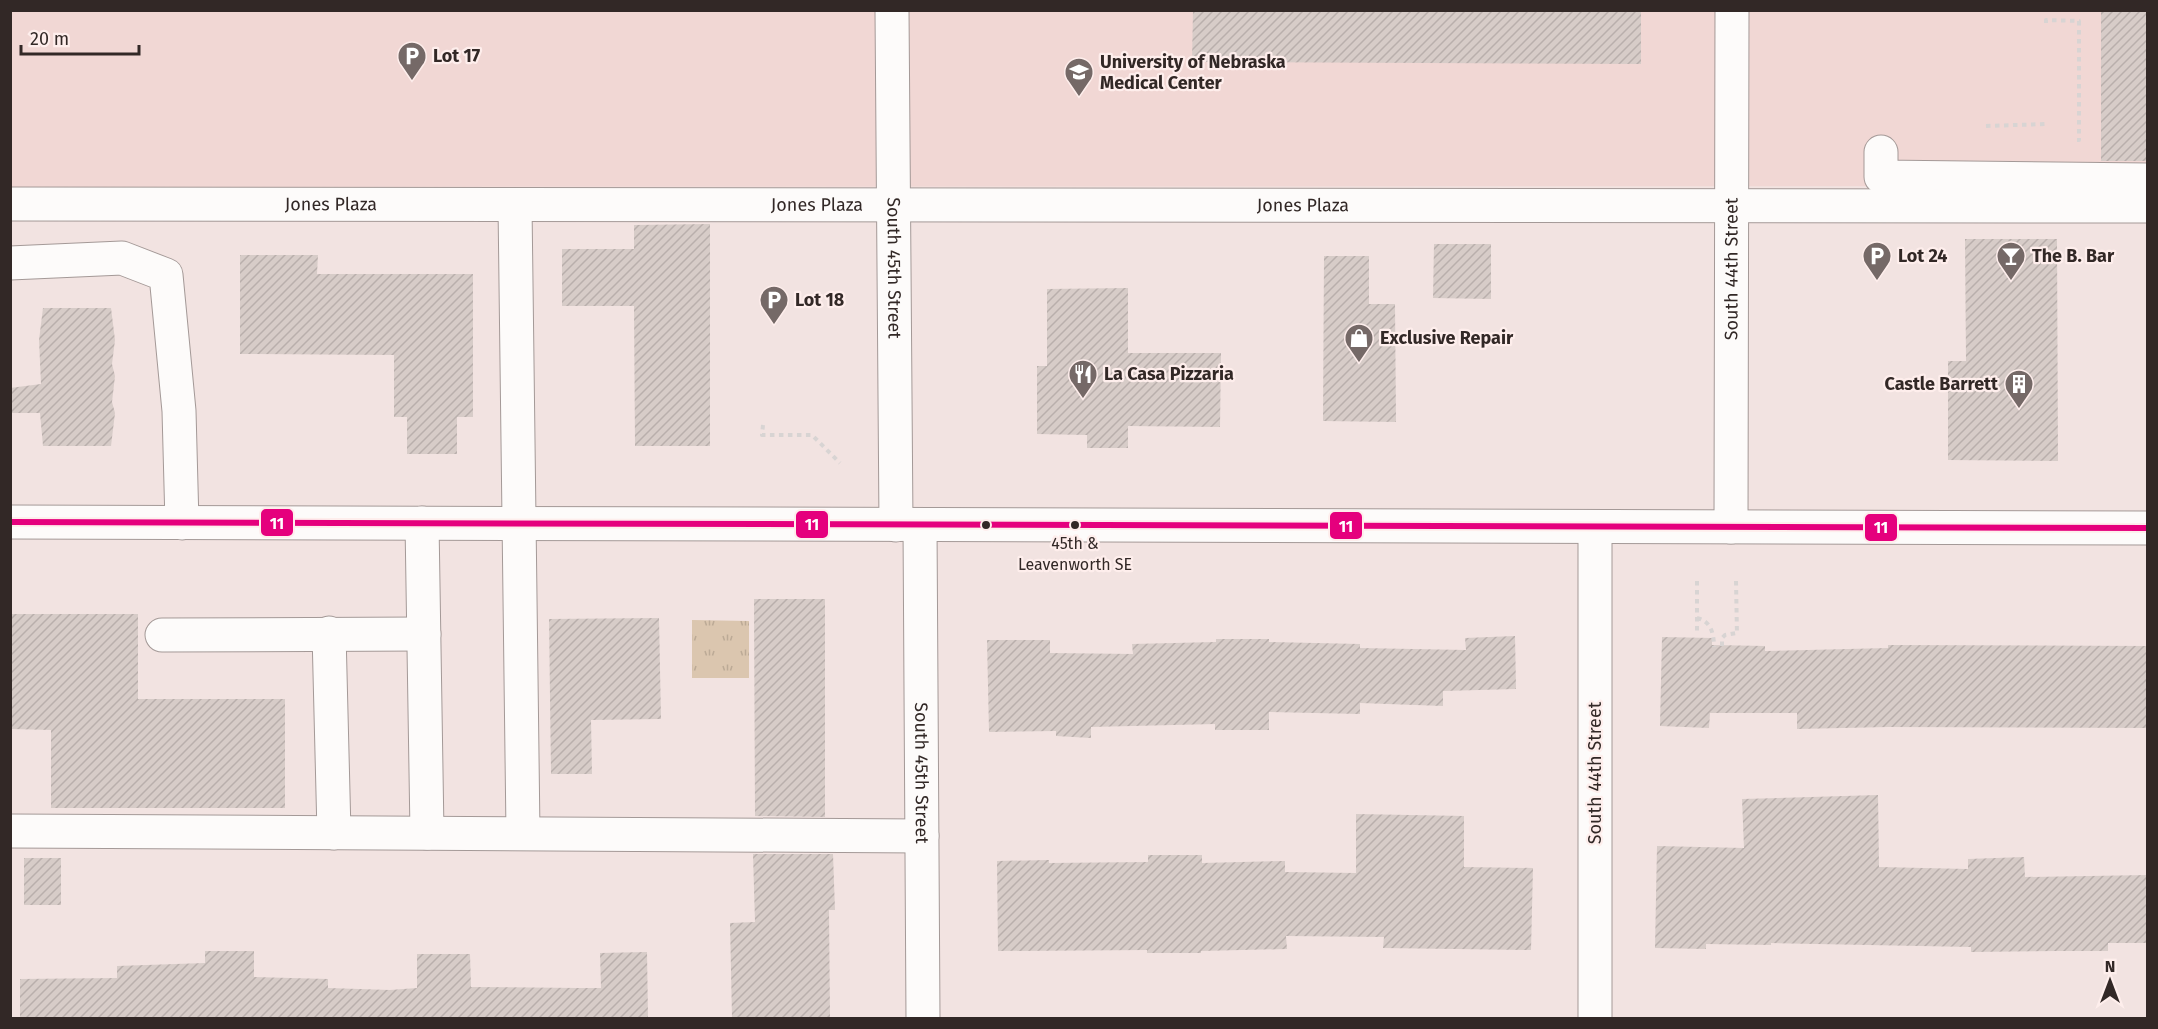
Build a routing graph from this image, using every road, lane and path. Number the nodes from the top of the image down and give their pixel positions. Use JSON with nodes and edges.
{"nodes":[{"id":1,"x":892,"y":10,"type":"edge"},
{"id":2,"x":1732,"y":10,"type":"edge"},
{"id":3,"x":2046,"y":22,"type":"dead end"},
{"id":4,"x":2046,"y":124,"type":"dead end"},
{"id":5,"x":1986,"y":126,"type":"dead end"},
{"id":6,"x":2068,"y":139,"type":"dead end"},
{"id":7,"x":1881,"y":152,"type":"dead end"},
{"id":8,"x":2148,"y":180,"type":"edge"},
{"id":9,"x":10,"y":204,"type":"edge"},
{"id":10,"x":894,"y":204,"type":"junction"},
{"id":11,"x":515,"y":205,"type":"junction"},
{"id":12,"x":1732,"y":206,"type":"junction"},
{"id":13,"x":2148,"y":207,"type":"edge"},
{"id":14,"x":10,"y":263,"type":"edge"},
{"id":15,"x":763,"y":425,"type":"dead end"},
{"id":16,"x":840,"y":463,"type":"dead end"},
{"id":17,"x":10,"y":522,"type":"edge"},
{"id":18,"x":182,"y":523,"type":"junction"},
{"id":19,"x":423,"y":523,"type":"junction"},
{"id":20,"x":520,"y":524,"type":"junction"},
{"id":21,"x":908,"y":525,"type":"junction"},
{"id":22,"x":1594,"y":527,"type":"junction"},
{"id":23,"x":1731,"y":527,"type":"junction"},
{"id":24,"x":2148,"y":528,"type":"edge"},
{"id":25,"x":1697,"y":581,"type":"dead end"},
{"id":26,"x":1736,"y":581,"type":"dead end"},
{"id":27,"x":1697,"y":618,"type":"junction"},
{"id":28,"x":1697,"y":632,"type":"dead end"},
{"id":29,"x":329,"y":633,"type":"junction"},
{"id":30,"x":424,"y":634,"type":"junction"},
{"id":31,"x":162,"y":635,"type":"dead end"},
{"id":32,"x":1722,"y":646,"type":"dead end"},
{"id":33,"x":1714,"y":647,"type":"dead end"},
{"id":34,"x":10,"y":831,"type":"edge"},
{"id":35,"x":334,"y":833,"type":"junction"},
{"id":36,"x":427,"y":833,"type":"junction"},
{"id":37,"x":523,"y":833,"type":"junction"},
{"id":38,"x":922,"y":836,"type":"junction"},
{"id":39,"x":923,"y":1018,"type":"edge"},
{"id":40,"x":1595,"y":1018,"type":"edge"}],
"edges":[{"from":1,"to":10,"type":"main road","name":"South 45th Street"},
{"from":2,"to":12,"type":"main road","name":"South 44th Street"},
{"from":3,"to":6,"type":"path"},
{"from":4,"to":5,"type":"path"},
{"from":7,"to":8,"type":"main road"},
{"from":9,"to":11,"type":"main road","name":"Jones Plaza"},
{"from":10,"to":11,"type":"main road","name":"Jones Plaza"},
{"from":10,"to":12,"type":"main road","name":"Jones Plaza"},
{"from":10,"to":21,"type":"main road","name":"South 45th Street"},
{"from":11,"to":20,"type":"main road"},
{"from":12,"to":13,"type":"main road","name":"Jones Plaza"},
{"from":12,"to":23,"type":"main road","name":"South 44th Street"},
{"from":14,"to":18,"type":"main road"},
{"from":15,"to":16,"type":"path"},
{"from":17,"to":18,"type":"main road"},
{"from":18,"to":19,"type":"main road"},
{"from":19,"to":20,"type":"main road"},
{"from":19,"to":30,"type":"main road"},
{"from":20,"to":21,"type":"main road"},
{"from":20,"to":37,"type":"main road"},
{"from":21,"to":22,"type":"main road"},
{"from":21,"to":38,"type":"main road","name":"South 45th Street"},
{"from":22,"to":23,"type":"main road"},
{"from":22,"to":40,"type":"main road","name":"South 44th Street"},
{"from":23,"to":24,"type":"main road"},
{"from":25,"to":27,"type":"path"},
{"from":26,"to":32,"type":"path"},
{"from":27,"to":28,"type":"path"},
{"from":27,"to":33,"type":"path"},
{"from":29,"to":30,"type":"main road"},
{"from":29,"to":31,"type":"main road"},
{"from":29,"to":35,"type":"main road"},
{"from":30,"to":36,"type":"main road"},
{"from":34,"to":35,"type":"main road"},
{"from":35,"to":36,"type":"main road"},
{"from":36,"to":37,"type":"main road"},
{"from":37,"to":38,"type":"main road"},
{"from":38,"to":39,"type":"main road","name":"South 45th Street"}]}
